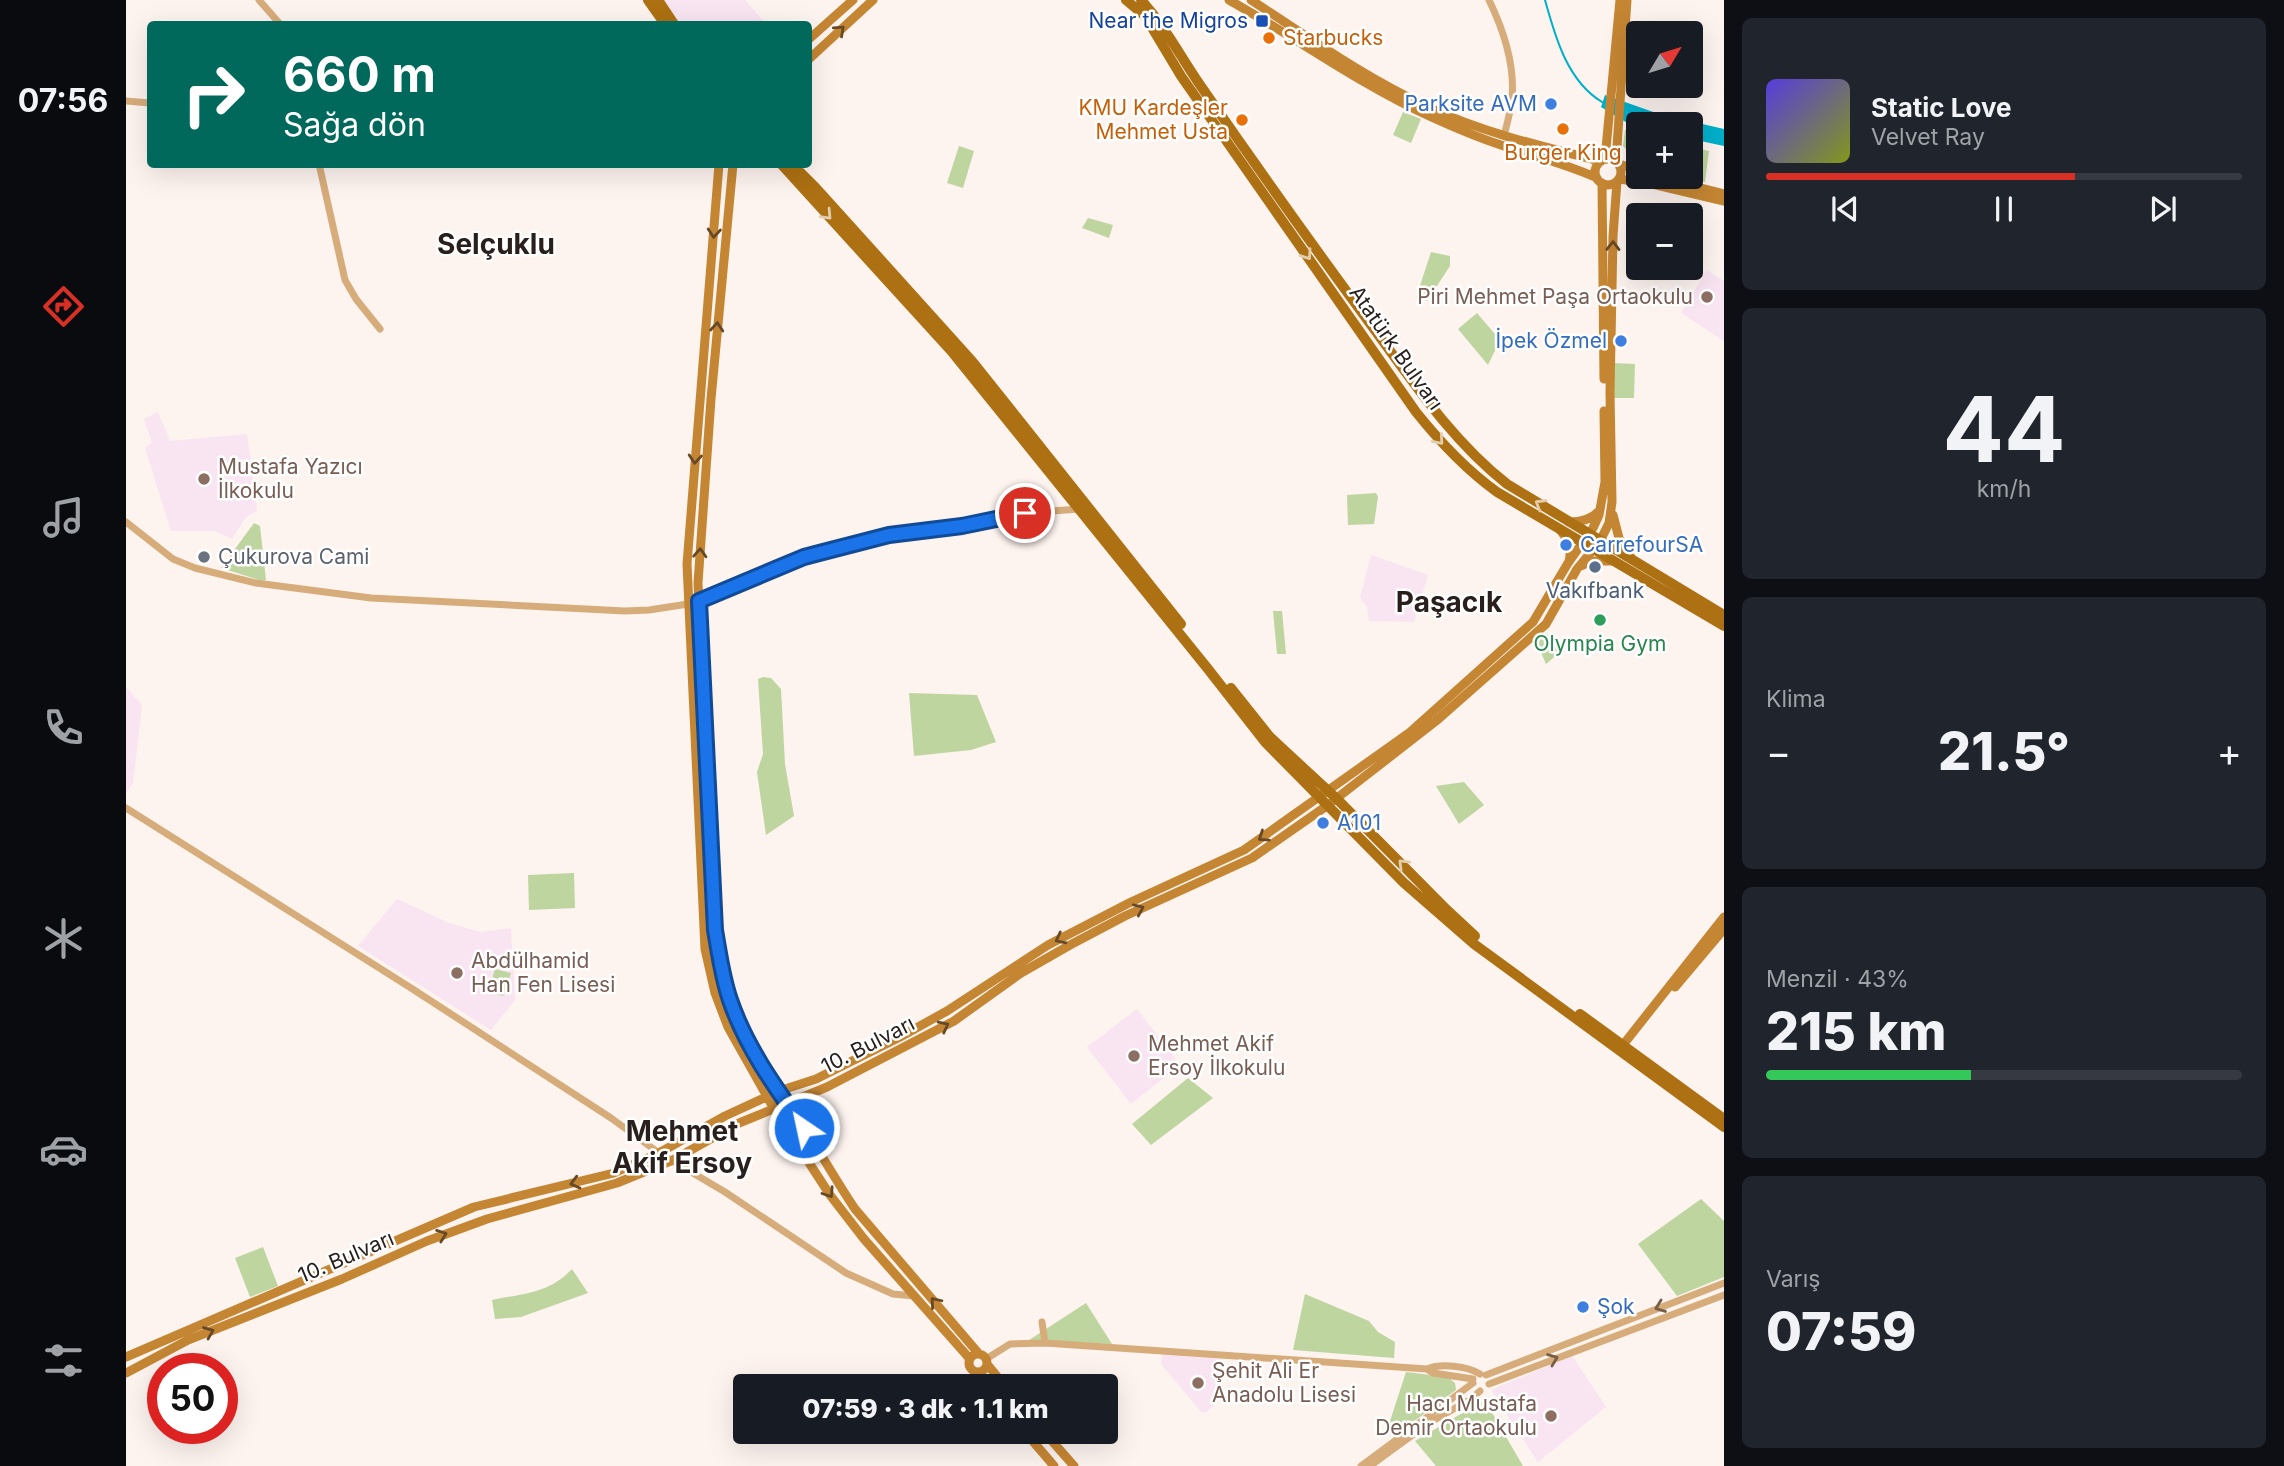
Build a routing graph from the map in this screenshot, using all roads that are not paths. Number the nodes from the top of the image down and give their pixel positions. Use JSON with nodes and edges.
{"nodes":[{"id":1,"x":259,"y":0,"type":"edge"},
{"id":2,"x":648,"y":0,"type":"edge"},
{"id":3,"x":658,"y":0,"type":"edge"},
{"id":4,"x":853,"y":0,"type":"edge"},
{"id":5,"x":873,"y":0,"type":"edge"},
{"id":6,"x":1126,"y":0,"type":"edge"},
{"id":7,"x":1142,"y":0,"type":"edge"},
{"id":8,"x":1229,"y":0,"type":"edge"},
{"id":9,"x":1251,"y":0,"type":"edge"},
{"id":10,"x":1489,"y":0,"type":"edge"},
{"id":11,"x":1620,"y":0,"type":"edge"},
{"id":12,"x":1626,"y":0,"type":"edge"},
{"id":13,"x":277,"y":21,"type":"edge"},
{"id":14,"x":663,"y":21,"type":"edge"},
{"id":15,"x":672,"y":21,"type":"edge"},
{"id":16,"x":812,"y":36,"type":"edge"},
{"id":17,"x":812,"y":56,"type":"edge"},
{"id":18,"x":126,"y":101,"type":"edge"},
{"id":19,"x":147,"y":103,"type":"edge"},
{"id":20,"x":1504,"y":136,"type":"junction"},
{"id":21,"x":1602,"y":160,"type":"junction"},
{"id":22,"x":1618,"y":163,"type":"junction"},
{"id":23,"x":1626,"y":166,"type":"edge"},
{"id":24,"x":320,"y":168,"type":"edge"},
{"id":25,"x":719,"y":168,"type":"edge"},
{"id":26,"x":733,"y":168,"type":"edge"},
{"id":27,"x":786,"y":168,"type":"edge"},
{"id":28,"x":796,"y":168,"type":"edge"},
{"id":29,"x":1618,"y":180,"type":"junction"},
{"id":30,"x":1599,"y":181,"type":"junction"},
{"id":31,"x":1703,"y":189,"type":"edge"},
{"id":32,"x":1724,"y":194,"type":"edge"},
{"id":33,"x":1724,"y":201,"type":"edge"},
{"id":34,"x":932,"y":324,"type":"junction"},
{"id":35,"x":380,"y":329,"type":"dead end"},
{"id":36,"x":1611,"y":508,"type":"junction"},
{"id":37,"x":1079,"y":509,"type":"junction"},
{"id":38,"x":1600,"y":509,"type":"junction"},
{"id":39,"x":126,"y":522,"type":"edge"},
{"id":40,"x":1569,"y":522,"type":"junction"},
{"id":41,"x":1559,"y":529,"type":"junction"},
{"id":42,"x":1587,"y":538,"type":"junction"},
{"id":43,"x":1597,"y":545,"type":"junction"},
{"id":44,"x":1614,"y":561,"type":"junction"},
{"id":45,"x":1633,"y":561,"type":"junction"},
{"id":46,"x":1568,"y":563,"type":"junction"},
{"id":47,"x":1577,"y":569,"type":"junction"},
{"id":48,"x":699,"y":601,"type":"junction"},
{"id":49,"x":688,"y":604,"type":"junction"},
{"id":50,"x":1724,"y":615,"type":"edge"},
{"id":51,"x":1724,"y":626,"type":"edge"},
{"id":52,"x":1323,"y":794,"type":"junction"},
{"id":53,"x":1337,"y":799,"type":"junction"},
{"id":54,"x":1328,"y":806,"type":"junction"},
{"id":55,"x":126,"y":808,"type":"edge"},
{"id":56,"x":1724,"y":916,"type":"edge"},
{"id":57,"x":1724,"y":929,"type":"edge"},
{"id":58,"x":1623,"y":1050,"type":"junction"},
{"id":59,"x":762,"y":1067,"type":"junction"},
{"id":60,"x":805,"y":1083,"type":"junction"},
{"id":61,"x":779,"y":1091,"type":"junction"},
{"id":62,"x":811,"y":1093,"type":"junction"},
{"id":63,"x":766,"y":1097,"type":"junction"},
{"id":64,"x":787,"y":1104,"type":"junction"},
{"id":65,"x":774,"y":1109,"type":"junction"},
{"id":66,"x":1724,"y":1119,"type":"edge"},
{"id":67,"x":1724,"y":1127,"type":"edge"},
{"id":68,"x":804,"y":1128,"type":"junction"},
{"id":69,"x":659,"y":1153,"type":"junction"},
{"id":70,"x":673,"y":1160,"type":"junction"},
{"id":71,"x":1724,"y":1283,"type":"edge"},
{"id":72,"x":1724,"y":1295,"type":"edge"},
{"id":73,"x":915,"y":1296,"type":"junction"},
{"id":74,"x":1042,"y":1322,"type":"dead end"},
{"id":75,"x":1045,"y":1343,"type":"junction"},
{"id":76,"x":126,"y":1357,"type":"edge"},
{"id":77,"x":970,"y":1359,"type":"junction"},
{"id":78,"x":984,"y":1359,"type":"junction"},
{"id":79,"x":976,"y":1372,"type":"joint"},
{"id":80,"x":126,"y":1373,"type":"edge"},
{"id":81,"x":996,"y":1374,"type":"edge"},
{"id":82,"x":1478,"y":1378,"type":"junction"},
{"id":83,"x":1489,"y":1384,"type":"junction"},
{"id":84,"x":1480,"y":1391,"type":"junction"},
{"id":85,"x":1035,"y":1444,"type":"edge"},
{"id":86,"x":1055,"y":1444,"type":"edge"},
{"id":87,"x":1054,"y":1466,"type":"edge"},
{"id":88,"x":1074,"y":1466,"type":"edge"},
{"id":89,"x":1360,"y":1466,"type":"edge"},
{"id":90,"x":1370,"y":1466,"type":"edge"}],
"edges":[{"from":1,"to":13,"type":"street"},
{"from":2,"to":14,"type":"main road"},
{"from":3,"to":15,"type":"main road"},
{"from":4,"to":16,"type":"main road"},
{"from":17,"to":5,"type":"main road","one_way":true},
{"from":6,"to":41,"type":"main road","name":"Atatürk Bulvarı","one_way":true},
{"from":40,"to":7,"type":"main road","name":"Atatürk Bulvarı","one_way":true},
{"from":8,"to":30,"type":"main road"},
{"from":9,"to":20,"type":"main road"},
{"from":10,"to":20,"type":"street"},
{"from":11,"to":21,"type":"main road"},
{"from":12,"to":22,"type":"main road"},
{"from":18,"to":19,"type":"street"},
{"from":20,"to":21,"type":"main road"},
{"from":21,"to":22,"type":"main road"},
{"from":21,"to":30,"type":"main road"},
{"from":22,"to":23,"type":"main road"},
{"from":22,"to":29,"type":"main road"},
{"from":24,"to":35,"type":"street"},
{"from":25,"to":49,"type":"main road","one_way":true},
{"from":48,"to":26,"type":"main road","one_way":true},
{"from":27,"to":34,"type":"main road","one_way":true},
{"from":28,"to":34,"type":"main road"},
{"from":29,"to":30,"type":"main road"},
{"from":29,"to":33,"type":"main road"},
{"from":36,"to":29,"type":"main road","one_way":true},
{"from":30,"to":38,"type":"main road","name":"10. Bulvarı"},
{"from":31,"to":32,"type":"main road"},
{"from":34,"to":37,"type":"main road"},
{"from":34,"to":52,"type":"main road"},
{"from":36,"to":43,"type":"main road"},
{"from":36,"to":45,"type":"main road"},
{"from":37,"to":48,"type":"street"},
{"from":37,"to":52,"type":"main road"},
{"from":38,"to":40,"type":"main road"},
{"from":38,"to":42,"type":"main road","name":"10. Bulvarı"},
{"from":39,"to":49,"type":"street"},
{"from":40,"to":42,"type":"main road","name":"Atatürk Bulvarı"},
{"from":41,"to":42,"type":"main road","name":"Atatürk Bulvarı"},
{"from":41,"to":46,"type":"main road"},
{"from":42,"to":43,"type":"main road","name":"Atatürk Bulvarı"},
{"from":42,"to":46,"type":"main road","name":"10. Bulvarı"},
{"from":43,"to":44,"type":"main road","name":"Atatürk Bulvarı"},
{"from":43,"to":45,"type":"main road","name":"Atatürk Bulvarı"},
{"from":43,"to":47,"type":"main road","name":"10. Bulvarı"},
{"from":44,"to":47,"type":"main road"},
{"from":44,"to":51,"type":"main road","name":"Atatürk Bulvarı"},
{"from":45,"to":50,"type":"main road","name":"Atatürk Bulvarı"},
{"from":46,"to":52,"type":"main road","name":"10. Bulvarı"},
{"from":47,"to":53,"type":"main road","name":"10. Bulvarı"},
{"from":48,"to":49,"type":"street"},
{"from":48,"to":59,"type":"main road"},
{"from":49,"to":63,"type":"main road"},
{"from":52,"to":53,"type":"main road"},
{"from":52,"to":54,"type":"main road"},
{"from":52,"to":60,"type":"main road","name":"10. Bulvarı","one_way":true},
{"from":53,"to":54,"type":"main road","name":"10. Bulvarı"},
{"from":58,"to":53,"type":"main road","one_way":true},
{"from":54,"to":58,"type":"main road"},
{"from":62,"to":54,"type":"main road","name":"10. Bulvarı","one_way":true},
{"from":55,"to":69,"type":"street"},
{"from":56,"to":58,"type":"main road"},
{"from":57,"to":58,"type":"main road"},
{"from":58,"to":66,"type":"main road"},
{"from":58,"to":67,"type":"main road"},
{"from":59,"to":60,"type":"main road"},
{"from":59,"to":61,"type":"main road"},
{"from":60,"to":61,"type":"main road","name":"10. Bulvarı"},
{"from":61,"to":63,"type":"main road","name":"10. Bulvarı"},
{"from":61,"to":64,"type":"main road"},
{"from":62,"to":64,"type":"main road","name":"10. Bulvarı"},
{"from":62,"to":68,"type":"main road"},
{"from":63,"to":65,"type":"main road"},
{"from":63,"to":69,"type":"main road","name":"10. Bulvarı"},
{"from":64,"to":65,"type":"main road","name":"10. Bulvarı"},
{"from":64,"to":68,"type":"main road"},
{"from":65,"to":70,"type":"main road","name":"10. Bulvarı"},
{"from":65,"to":73,"type":"main road","one_way":true},
{"from":78,"to":68,"type":"main road","one_way":true},
{"from":69,"to":70,"type":"street"},
{"from":69,"to":76,"type":"main road","name":"10. Bulvarı","one_way":true},
{"from":70,"to":73,"type":"street"},
{"from":80,"to":70,"type":"main road","name":"10. Bulvarı","one_way":true},
{"from":71,"to":82,"type":"street","one_way":true},
{"from":83,"to":72,"type":"street","one_way":true},
{"from":73,"to":77,"type":"main road"},
{"from":74,"to":75,"type":"street"},
{"from":75,"to":78,"type":"street"},
{"from":75,"to":82,"type":"street"},
{"from":77,"to":78,"type":"main road"},
{"from":77,"to":79,"type":"main road"},
{"from":78,"to":79,"type":"main road"},
{"from":78,"to":81,"type":"main road"},
{"from":82,"to":83,"type":"street"},
{"from":82,"to":84,"type":"street"},
{"from":82,"to":89,"type":"street"},
{"from":83,"to":84,"type":"street"},
{"from":84,"to":90,"type":"street"},
{"from":85,"to":87,"type":"main road"},
{"from":86,"to":88,"type":"main road"}]}
